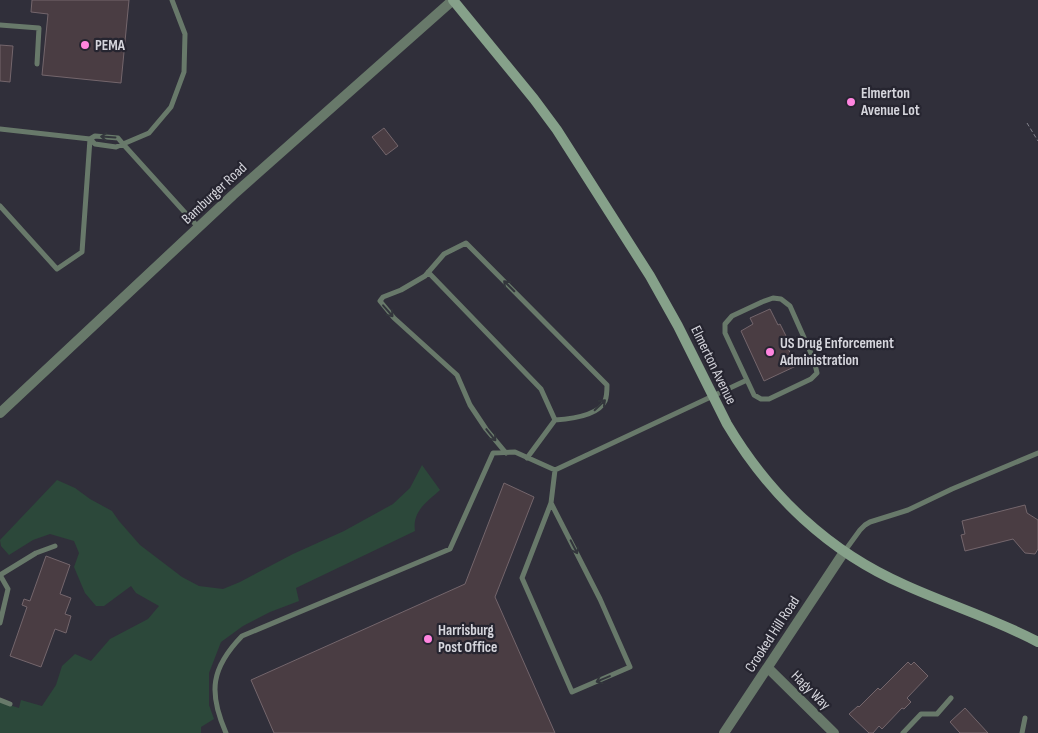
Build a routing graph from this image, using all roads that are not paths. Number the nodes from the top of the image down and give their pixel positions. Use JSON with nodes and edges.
{"nodes":[{"id":1,"x":172,"y":0,"type":"edge"},
{"id":2,"x":453,"y":0,"type":"edge"},
{"id":3,"x":0,"y":25,"type":"edge"},
{"id":4,"x":37,"y":64,"type":"dead end"},
{"id":5,"x":0,"y":130,"type":"edge"},
{"id":6,"x":90,"y":139,"type":"junction"},
{"id":7,"x":123,"y":144,"type":"junction"},
{"id":8,"x":0,"y":206,"type":"edge"},
{"id":9,"x":198,"y":228,"type":"junction"},
{"id":10,"x":428,"y":272,"type":"junction"},
{"id":11,"x":747,"y":380,"type":"junction"},
{"id":12,"x":713,"y":397,"type":"junction"},
{"id":13,"x":0,"y":414,"type":"edge"},
{"id":14,"x":555,"y":420,"type":"junction"},
{"id":15,"x":506,"y":453,"type":"junction"},
{"id":16,"x":1038,"y":453,"type":"edge"},
{"id":17,"x":527,"y":458,"type":"junction"},
{"id":18,"x":555,"y":470,"type":"junction"},
{"id":19,"x":552,"y":503,"type":"junction"},
{"id":20,"x":55,"y":546,"type":"dead end"},
{"id":21,"x":844,"y":552,"type":"junction"},
{"id":22,"x":0,"y":575,"type":"edge"},
{"id":23,"x":0,"y":623,"type":"edge"},
{"id":24,"x":1038,"y":642,"type":"edge"},
{"id":25,"x":768,"y":668,"type":"junction"},
{"id":26,"x":951,"y":698,"type":"dead end"},
{"id":27,"x":0,"y":700,"type":"edge"},
{"id":28,"x":10,"y":704,"type":"dead end"},
{"id":29,"x":1025,"y":718,"type":"dead end"},
{"id":30,"x":830,"y":731,"type":"edge"},
{"id":31,"x":226,"y":733,"type":"edge"},
{"id":32,"x":724,"y":733,"type":"edge"},
{"id":33,"x":903,"y":733,"type":"edge"},
{"id":34,"x":1022,"y":733,"type":"edge"}],
"edges":[{"from":1,"to":7,"type":"lane"},
{"from":2,"to":9,"type":"street","name":"Bamburger Road"},
{"from":2,"to":12,"type":"main road","name":"Elmerton Avenue"},
{"from":3,"to":4,"type":"lane"},
{"from":5,"to":6,"type":"lane"},
{"from":6,"to":7,"type":"lane"},
{"from":7,"to":6,"type":"lane","one_way":true},
{"from":6,"to":8,"type":"lane"},
{"from":7,"to":9,"type":"lane"},
{"from":9,"to":13,"type":"street","name":"Bamburger Road"},
{"from":10,"to":14,"type":"lane"},
{"from":14,"to":10,"type":"lane","one_way":true},
{"from":10,"to":15,"type":"lane","one_way":true},
{"from":11,"to":11,"type":"lane"},
{"from":11,"to":12,"type":"lane"},
{"from":12,"to":18,"type":"lane"},
{"from":12,"to":21,"type":"main road","name":"Elmerton Avenue"},
{"from":14,"to":17,"type":"lane"},
{"from":15,"to":17,"type":"lane"},
{"from":15,"to":31,"type":"lane"},
{"from":16,"to":21,"type":"lane"},
{"from":17,"to":18,"type":"lane"},
{"from":18,"to":19,"type":"lane"},
{"from":19,"to":19,"type":"lane","one_way":true},
{"from":20,"to":22,"type":"lane"},
{"from":21,"to":24,"type":"main road","name":"Elmerton Avenue"},
{"from":21,"to":25,"type":"street","name":"Crooked Hill Road"},
{"from":22,"to":23,"type":"lane"},
{"from":25,"to":30,"type":"street","name":"Hagy Way"},
{"from":25,"to":32,"type":"street","name":"Crooked Hill Road"},
{"from":26,"to":33,"type":"lane"},
{"from":27,"to":28,"type":"lane"},
{"from":29,"to":34,"type":"lane"}]}
